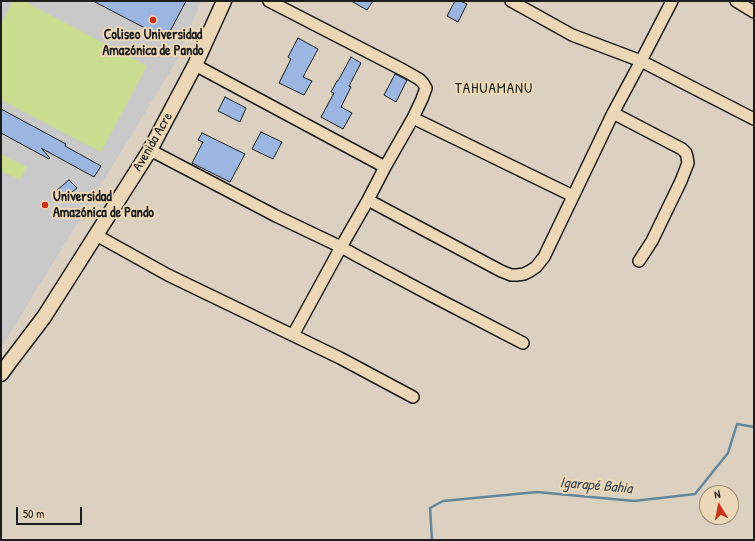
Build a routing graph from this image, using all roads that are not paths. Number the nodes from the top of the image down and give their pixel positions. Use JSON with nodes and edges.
{"nodes":[{"id":1,"x":224,"y":1,"type":"edge"},
{"id":2,"x":269,"y":1,"type":"edge"},
{"id":3,"x":511,"y":1,"type":"edge"},
{"id":4,"x":672,"y":1,"type":"edge"},
{"id":5,"x":736,"y":1,"type":"edge"},
{"id":6,"x":754,"y":12,"type":"edge"},
{"id":7,"x":641,"y":61,"type":"junction"},
{"id":8,"x":195,"y":65,"type":"junction"},
{"id":9,"x":613,"y":113,"type":"junction"},
{"id":10,"x":413,"y":118,"type":"junction"},
{"id":11,"x":754,"y":119,"type":"edge"},
{"id":12,"x":150,"y":150,"type":"junction"},
{"id":13,"x":385,"y":167,"type":"junction"},
{"id":14,"x":573,"y":196,"type":"junction"},
{"id":15,"x":368,"y":200,"type":"junction"},
{"id":16,"x":96,"y":235,"type":"junction"},
{"id":17,"x":341,"y":247,"type":"junction"},
{"id":18,"x":639,"y":261,"type":"dead end"},
{"id":19,"x":293,"y":335,"type":"junction"},
{"id":20,"x":523,"y":343,"type":"dead end"},
{"id":21,"x":1,"y":374,"type":"edge"},
{"id":22,"x":413,"y":397,"type":"dead end"}],
"edges":[{"from":1,"to":8,"type":"main road","name":"Avenida Acre"},
{"from":2,"to":10,"type":"street"},
{"from":3,"to":7,"type":"street"},
{"from":4,"to":7,"type":"street"},
{"from":5,"to":6,"type":"street"},
{"from":7,"to":9,"type":"street"},
{"from":7,"to":11,"type":"street"},
{"from":8,"to":12,"type":"main road","name":"Avenida Acre"},
{"from":8,"to":13,"type":"street"},
{"from":9,"to":14,"type":"street"},
{"from":9,"to":18,"type":"street"},
{"from":10,"to":13,"type":"street"},
{"from":10,"to":14,"type":"street"},
{"from":12,"to":16,"type":"main road","name":"Avenida Acre"},
{"from":12,"to":17,"type":"street"},
{"from":13,"to":15,"type":"street"},
{"from":14,"to":15,"type":"street"},
{"from":15,"to":17,"type":"street"},
{"from":16,"to":19,"type":"street"},
{"from":16,"to":21,"type":"main road","name":"Avenida Acre"},
{"from":17,"to":19,"type":"street"},
{"from":17,"to":20,"type":"street"},
{"from":19,"to":22,"type":"street"}]}
